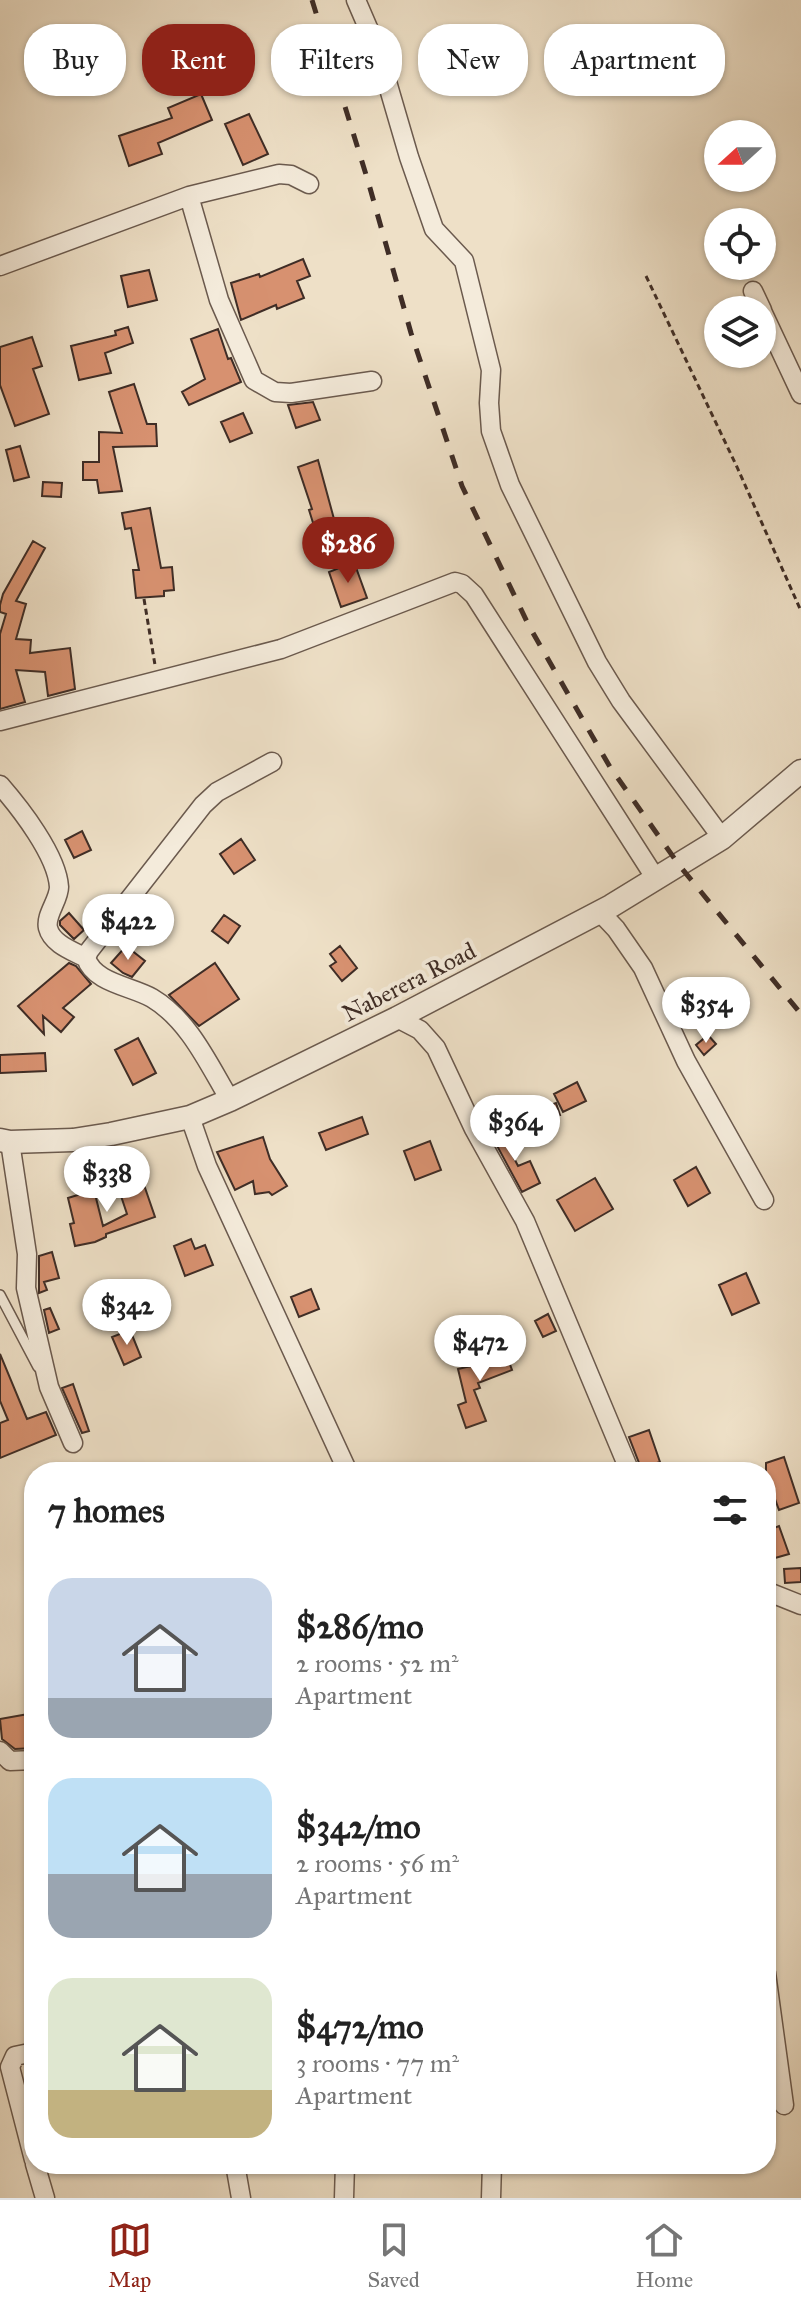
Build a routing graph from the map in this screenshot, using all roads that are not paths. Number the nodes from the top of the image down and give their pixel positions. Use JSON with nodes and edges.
{"nodes":[{"id":1,"x":356,"y":0,"type":"edge"},
{"id":2,"x":309,"y":184,"type":"dead end"},
{"id":3,"x":189,"y":196,"type":"junction"},
{"id":4,"x":0,"y":266,"type":"edge"},
{"id":5,"x":753,"y":291,"type":"dead end"},
{"id":6,"x":755,"y":296,"type":"edge"},
{"id":7,"x":776,"y":340,"type":"edge"},
{"id":8,"x":372,"y":381,"type":"dead end"},
{"id":9,"x":801,"y":394,"type":"edge"},
{"id":10,"x":0,"y":721,"type":"edge"},
{"id":11,"x":272,"y":762,"type":"dead end"},
{"id":12,"x":801,"y":771,"type":"edge"},
{"id":13,"x":0,"y":785,"type":"edge"},
{"id":14,"x":722,"y":838,"type":"junction"},
{"id":15,"x":656,"y":879,"type":"junction"},
{"id":16,"x":600,"y":912,"type":"junction"},
{"id":17,"x":86,"y":958,"type":"junction"},
{"id":18,"x":397,"y":1018,"type":"junction"},
{"id":19,"x":230,"y":1100,"type":"junction"},
{"id":20,"x":190,"y":1117,"type":"junction"},
{"id":21,"x":5,"y":1141,"type":"edge"},
{"id":22,"x":764,"y":1200,"type":"dead end"},
{"id":23,"x":0,"y":1295,"type":"edge"},
{"id":24,"x":49,"y":1387,"type":"junction"},
{"id":25,"x":73,"y":1443,"type":"dead end"},
{"id":26,"x":343,"y":1462,"type":"edge"},
{"id":27,"x":626,"y":1462,"type":"edge"},
{"id":28,"x":776,"y":1595,"type":"edge"},
{"id":29,"x":801,"y":1605,"type":"edge"},
{"id":30,"x":0,"y":1751,"type":"edge"},
{"id":31,"x":24,"y":1760,"type":"edge"},
{"id":32,"x":776,"y":2046,"type":"edge"},
{"id":33,"x":24,"y":2054,"type":"edge"},
{"id":34,"x":784,"y":2105,"type":"dead end"},
{"id":35,"x":24,"y":2122,"type":"edge"},
{"id":36,"x":38,"y":2174,"type":"edge"},
{"id":37,"x":237,"y":2174,"type":"edge"},
{"id":38,"x":345,"y":2174,"type":"edge"},
{"id":39,"x":492,"y":2174,"type":"edge"},
{"id":40,"x":45,"y":2198,"type":"edge"},
{"id":41,"x":241,"y":2198,"type":"edge"},
{"id":42,"x":344,"y":2198,"type":"edge"},
{"id":43,"x":491,"y":2198,"type":"edge"}],
"edges":[{"from":1,"to":14,"type":"street"},
{"from":2,"to":3,"type":"street"},
{"from":3,"to":4,"type":"street"},
{"from":3,"to":8,"type":"street"},
{"from":5,"to":6,"type":"street"},
{"from":7,"to":9,"type":"street"},
{"from":10,"to":15,"type":"street"},
{"from":11,"to":17,"type":"street"},
{"from":12,"to":14,"type":"street","name":"Naberera Road"},
{"from":13,"to":17,"type":"street"},
{"from":14,"to":15,"type":"street","name":"Naberera Road"},
{"from":15,"to":16,"type":"street","name":"Naberera Road"},
{"from":16,"to":18,"type":"street","name":"Naberera Road"},
{"from":16,"to":22,"type":"street"},
{"from":17,"to":19,"type":"street"},
{"from":18,"to":19,"type":"street","name":"Naberera Road"},
{"from":18,"to":27,"type":"street"},
{"from":19,"to":20,"type":"street","name":"Naberera Road"},
{"from":20,"to":21,"type":"street","name":"Naberera Road"},
{"from":20,"to":26,"type":"street"},
{"from":21,"to":24,"type":"street"},
{"from":23,"to":24,"type":"lane"},
{"from":24,"to":25,"type":"street"},
{"from":28,"to":29,"type":"street"},
{"from":30,"to":31,"type":"street"},
{"from":32,"to":34,"type":"street"},
{"from":33,"to":35,"type":"street"},
{"from":36,"to":40,"type":"street"},
{"from":37,"to":41,"type":"street"},
{"from":38,"to":42,"type":"street"},
{"from":39,"to":43,"type":"street"}]}
